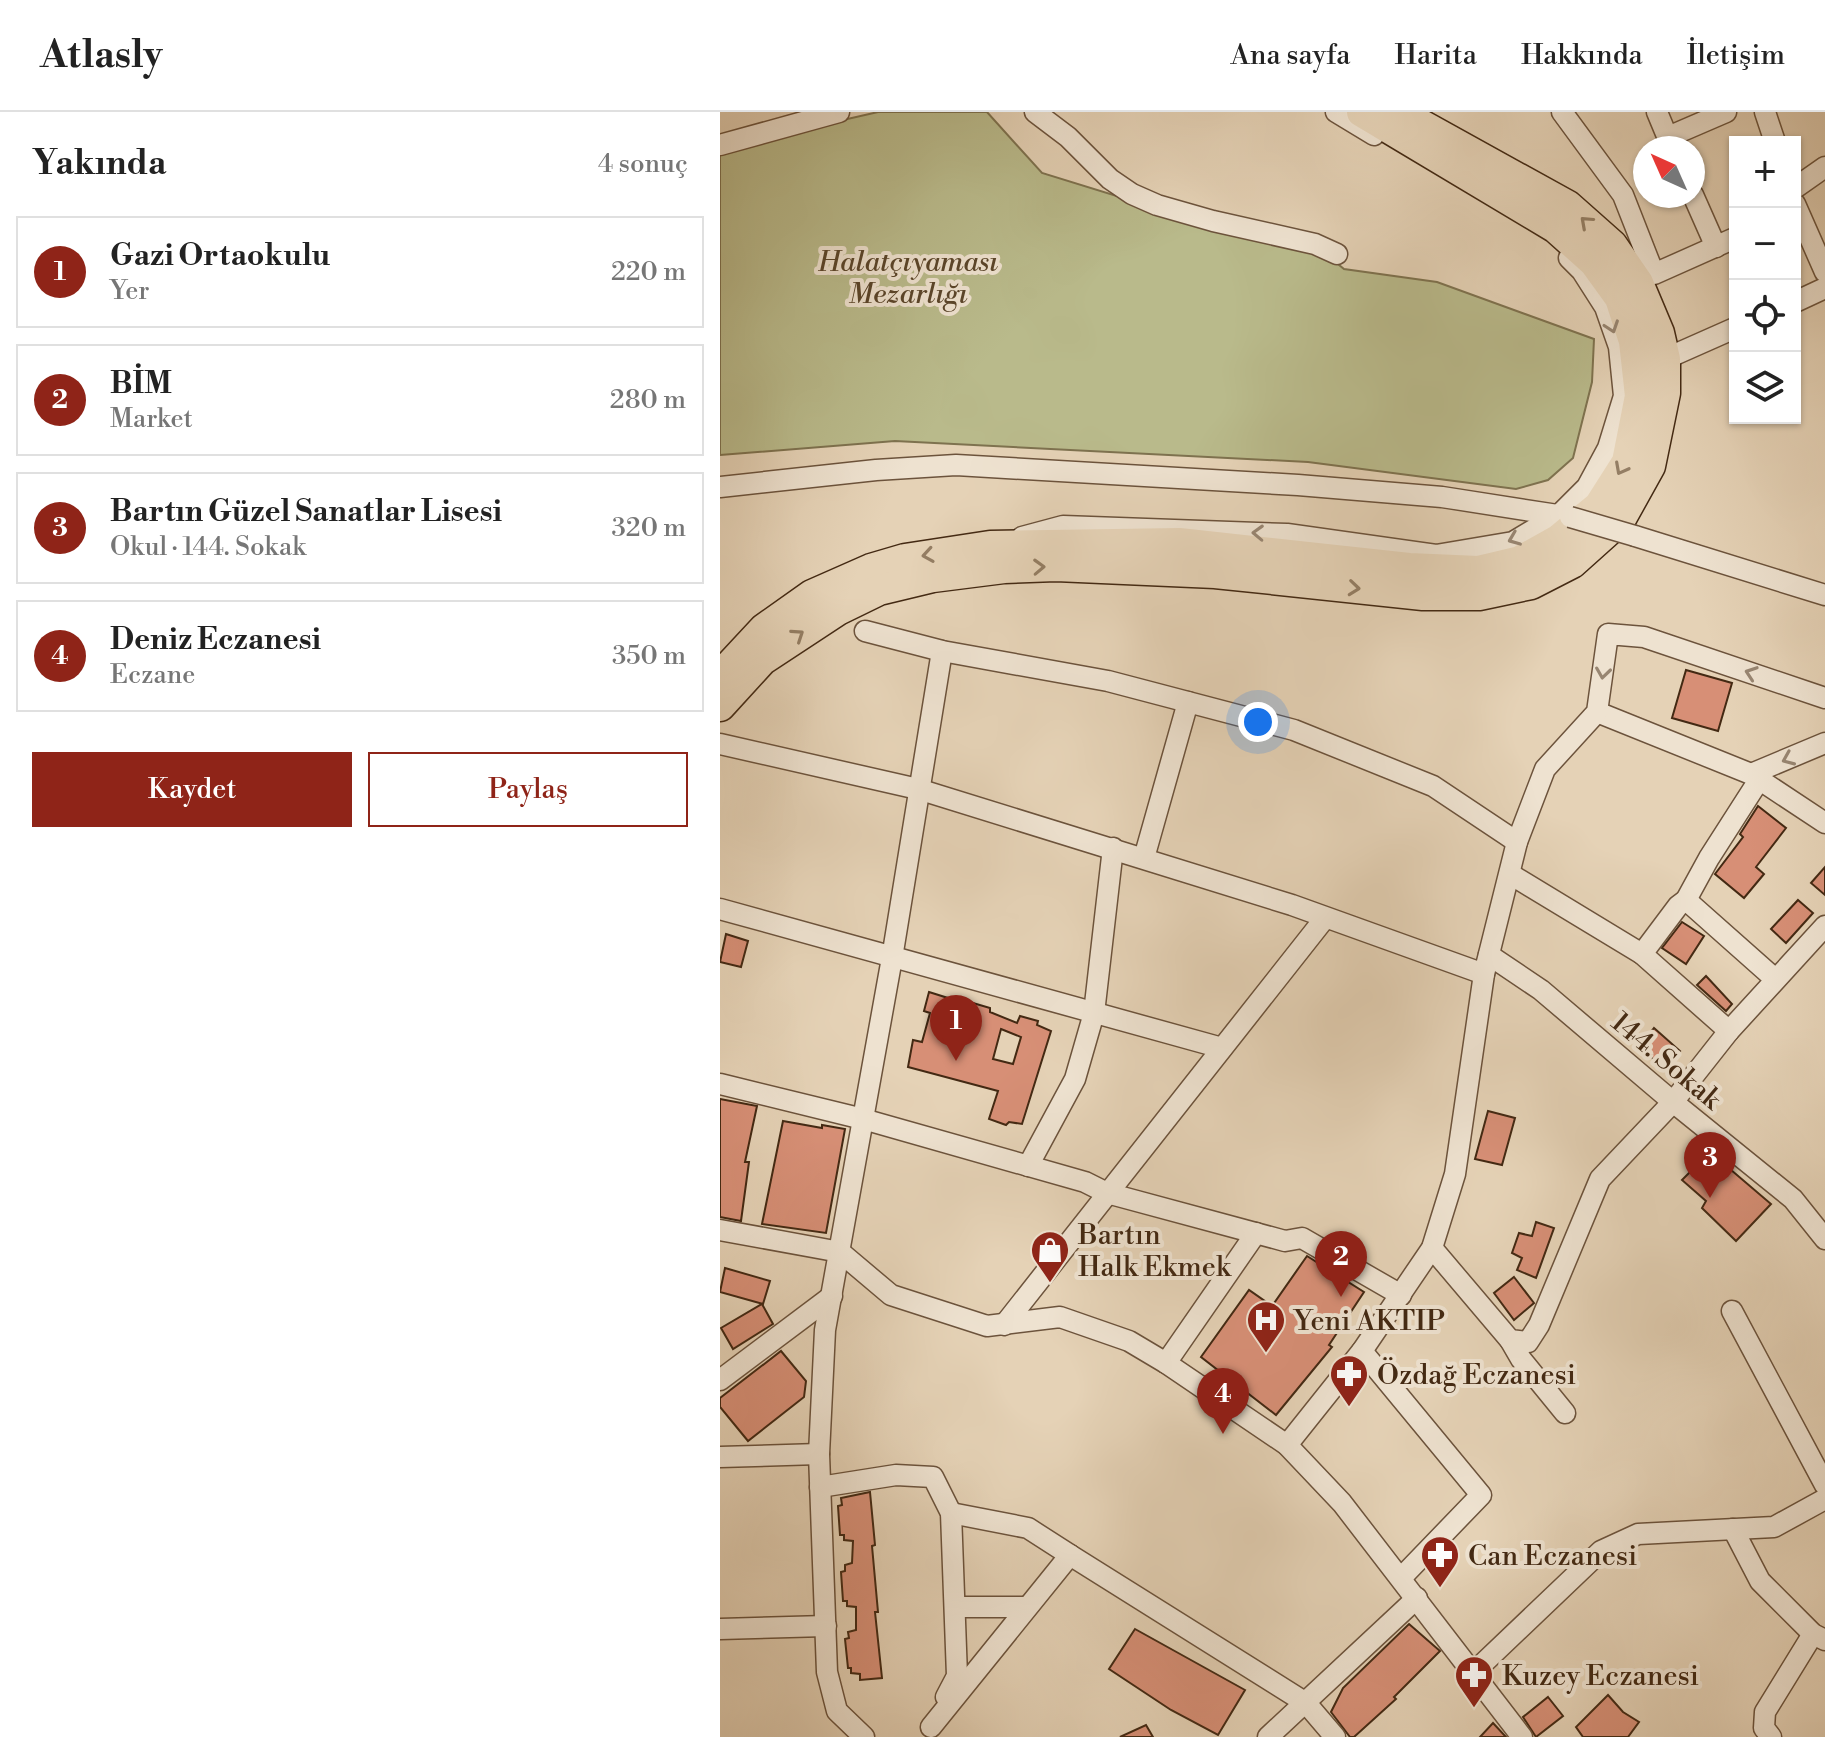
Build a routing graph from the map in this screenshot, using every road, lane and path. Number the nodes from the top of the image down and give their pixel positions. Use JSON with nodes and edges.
{"nodes":[{"id":1,"x":839,"y":112,"type":"edge"},
{"id":2,"x":1035,"y":112,"type":"edge"},
{"id":3,"x":1336,"y":112,"type":"edge"},
{"id":4,"x":1362,"y":112,"type":"edge"},
{"id":5,"x":1398,"y":112,"type":"edge"},
{"id":6,"x":1562,"y":112,"type":"edge"},
{"id":7,"x":1657,"y":112,"type":"edge"},
{"id":8,"x":1726,"y":112,"type":"edge"},
{"id":9,"x":1765,"y":112,"type":"edge"},
{"id":10,"x":1667,"y":136,"type":"edge"},
{"id":11,"x":1681,"y":136,"type":"edge"},
{"id":12,"x":1773,"y":136,"type":"edge"},
{"id":13,"x":720,"y":145,"type":"edge"},
{"id":14,"x":1825,"y":167,"type":"edge"},
{"id":15,"x":1801,"y":184,"type":"edge"},
{"id":16,"x":1699,"y":208,"type":"edge"},
{"id":17,"x":1801,"y":220,"type":"edge"},
{"id":18,"x":1729,"y":241,"type":"edge"},
{"id":19,"x":1716,"y":247,"type":"junction"},
{"id":20,"x":1337,"y":254,"type":"dead end"},
{"id":21,"x":1825,"y":272,"type":"edge"},
{"id":22,"x":1825,"y":288,"type":"edge"},
{"id":23,"x":1801,"y":299,"type":"edge"},
{"id":24,"x":1729,"y":331,"type":"edge"},
{"id":25,"x":1665,"y":359,"type":"junction"},
{"id":26,"x":720,"y":487,"type":"edge"},
{"id":27,"x":1565,"y":516,"type":"junction"},
{"id":28,"x":983,"y":547,"type":"junction"},
{"id":29,"x":1825,"y":595,"type":"edge"},
{"id":30,"x":865,"y":631,"type":"dead end"},
{"id":31,"x":942,"y":651,"type":"junction"},
{"id":32,"x":720,"y":677,"type":"edge"},
{"id":33,"x":1825,"y":698,"type":"edge"},
{"id":34,"x":1188,"y":702,"type":"junction"},
{"id":35,"x":720,"y":706,"type":"edge"},
{"id":36,"x":1597,"y":712,"type":"junction"},
{"id":37,"x":1825,"y":743,"type":"edge"},
{"id":38,"x":720,"y":744,"type":"edge"},
{"id":39,"x":1755,"y":777,"type":"junction"},
{"id":40,"x":918,"y":789,"type":"junction"},
{"id":41,"x":1825,"y":823,"type":"edge"},
{"id":42,"x":1517,"y":842,"type":"junction"},
{"id":43,"x":1113,"y":848,"type":"junction"},
{"id":44,"x":1144,"y":858,"type":"junction"},
{"id":45,"x":1510,"y":874,"type":"junction"},
{"id":46,"x":1686,"y":900,"type":"junction"},
{"id":47,"x":720,"y":909,"type":"edge"},
{"id":48,"x":1325,"y":918,"type":"junction"},
{"id":49,"x":1825,"y":926,"type":"edge"},
{"id":50,"x":1642,"y":954,"type":"junction"},
{"id":51,"x":892,"y":958,"type":"junction"},
{"id":52,"x":1486,"y":965,"type":"junction"},
{"id":53,"x":1775,"y":979,"type":"junction"},
{"id":54,"x":1094,"y":1013,"type":"junction"},
{"id":55,"x":1729,"y":1031,"type":"junction"},
{"id":56,"x":1222,"y":1048,"type":"junction"},
{"id":57,"x":720,"y":1084,"type":"edge"},
{"id":58,"x":1673,"y":1102,"type":"junction"},
{"id":59,"x":863,"y":1119,"type":"junction"},
{"id":60,"x":1028,"y":1166,"type":"junction"},
{"id":61,"x":1107,"y":1193,"type":"junction"},
{"id":62,"x":1822,"y":1226,"type":"edge"},
{"id":63,"x":720,"y":1230,"type":"edge"},
{"id":64,"x":1256,"y":1233,"type":"junction"},
{"id":65,"x":1432,"y":1248,"type":"junction"},
{"id":66,"x":840,"y":1252,"type":"junction"},
{"id":67,"x":1401,"y":1295,"type":"junction"},
{"id":68,"x":832,"y":1296,"type":"junction"},
{"id":69,"x":1732,"y":1311,"type":"dead end"},
{"id":70,"x":1004,"y":1325,"type":"junction"},
{"id":71,"x":1510,"y":1340,"type":"junction"},
{"id":72,"x":1362,"y":1351,"type":"junction"},
{"id":73,"x":1166,"y":1363,"type":"junction"},
{"id":74,"x":720,"y":1380,"type":"edge"},
{"id":75,"x":1565,"y":1413,"type":"dead end"},
{"id":76,"x":1287,"y":1445,"type":"junction"},
{"id":77,"x":819,"y":1454,"type":"junction"},
{"id":78,"x":720,"y":1457,"type":"edge"},
{"id":79,"x":1825,"y":1485,"type":"edge"},
{"id":80,"x":820,"y":1487,"type":"junction"},
{"id":81,"x":1825,"y":1499,"type":"edge"},
{"id":82,"x":951,"y":1513,"type":"junction"},
{"id":83,"x":1733,"y":1529,"type":"junction"},
{"id":84,"x":1070,"y":1555,"type":"junction"},
{"id":85,"x":1401,"y":1578,"type":"junction"},
{"id":86,"x":1417,"y":1598,"type":"junction"},
{"id":87,"x":957,"y":1607,"type":"junction"},
{"id":88,"x":1027,"y":1607,"type":"junction"},
{"id":89,"x":826,"y":1626,"type":"junction"},
{"id":90,"x":720,"y":1629,"type":"edge"},
{"id":91,"x":1819,"y":1637,"type":"edge"},
{"id":92,"x":1473,"y":1673,"type":"junction"},
{"id":93,"x":1306,"y":1703,"type":"junction"},
{"id":94,"x":926,"y":1732,"type":"edge"},
{"id":95,"x":864,"y":1737,"type":"edge"},
{"id":96,"x":1268,"y":1737,"type":"edge"},
{"id":97,"x":1335,"y":1737,"type":"edge"},
{"id":98,"x":1522,"y":1737,"type":"edge"},
{"id":99,"x":1771,"y":1737,"type":"edge"}],
"edges":[{"from":1,"to":13,"type":"street"},
{"from":2,"to":20,"type":"street"},
{"from":3,"to":27,"type":"street","one_way":true},
{"from":4,"to":28,"type":"highway","one_way":true},
{"from":25,"to":5,"type":"highway","one_way":true},
{"from":6,"to":19,"type":"street"},
{"from":7,"to":10,"type":"street"},
{"from":8,"to":11,"type":"street"},
{"from":9,"to":12,"type":"street"},
{"from":14,"to":15,"type":"street"},
{"from":16,"to":19,"type":"street"},
{"from":17,"to":21,"type":"street"},
{"from":18,"to":19,"type":"street"},
{"from":22,"to":23,"type":"street"},
{"from":24,"to":25,"type":"street"},
{"from":35,"to":25,"type":"highway","one_way":true},
{"from":26,"to":27,"type":"street"},
{"from":27,"to":28,"type":"street","one_way":true},
{"from":27,"to":29,"type":"street","bridge":true},
{"from":28,"to":32,"type":"highway","one_way":true},
{"from":30,"to":31,"type":"street"},
{"from":31,"to":34,"type":"street"},
{"from":31,"to":40,"type":"street"},
{"from":33,"to":36,"type":"street","one_way":true},
{"from":34,"to":42,"type":"street"},
{"from":34,"to":44,"type":"street"},
{"from":36,"to":39,"type":"street"},
{"from":36,"to":42,"type":"street"},
{"from":37,"to":39,"type":"street","one_way":true},
{"from":38,"to":40,"type":"street","name":"144. Sokak"},
{"from":39,"to":41,"type":"street"},
{"from":39,"to":46,"type":"street"},
{"from":40,"to":43,"type":"street","name":"144. Sokak"},
{"from":40,"to":51,"type":"street"},
{"from":42,"to":45,"type":"street"},
{"from":43,"to":44,"type":"street","name":"144. Sokak"},
{"from":43,"to":54,"type":"street"},
{"from":44,"to":48,"type":"street","name":"144. Sokak"},
{"from":45,"to":50,"type":"street"},
{"from":45,"to":52,"type":"street"},
{"from":46,"to":50,"type":"street"},
{"from":46,"to":53,"type":"street"},
{"from":47,"to":51,"type":"street"},
{"from":48,"to":52,"type":"street","name":"144. Sokak"},
{"from":48,"to":56,"type":"street"},
{"from":49,"to":53,"type":"street"},
{"from":50,"to":55,"type":"street"},
{"from":51,"to":54,"type":"street"},
{"from":51,"to":59,"type":"street"},
{"from":52,"to":58,"type":"street","name":"144. Sokak"},
{"from":52,"to":65,"type":"street"},
{"from":53,"to":55,"type":"street"},
{"from":54,"to":56,"type":"street"},
{"from":54,"to":60,"type":"street"},
{"from":55,"to":58,"type":"street"},
{"from":56,"to":61,"type":"street"},
{"from":57,"to":59,"type":"street"},
{"from":58,"to":62,"type":"street","name":"144. Sokak"},
{"from":58,"to":71,"type":"street"},
{"from":59,"to":60,"type":"street"},
{"from":59,"to":66,"type":"street"},
{"from":60,"to":61,"type":"street"},
{"from":61,"to":64,"type":"street"},
{"from":61,"to":70,"type":"street"},
{"from":63,"to":66,"type":"street"},
{"from":64,"to":67,"type":"street"},
{"from":64,"to":73,"type":"street"},
{"from":65,"to":67,"type":"street"},
{"from":65,"to":71,"type":"street"},
{"from":66,"to":68,"type":"street"},
{"from":66,"to":70,"type":"street"},
{"from":67,"to":72,"type":"street"},
{"from":68,"to":74,"type":"street"},
{"from":68,"to":77,"type":"street"},
{"from":69,"to":79,"type":"street"},
{"from":70,"to":73,"type":"street"},
{"from":71,"to":75,"type":"street"},
{"from":72,"to":76,"type":"street"},
{"from":72,"to":85,"type":"street"},
{"from":73,"to":76,"type":"street"},
{"from":76,"to":85,"type":"street"},
{"from":77,"to":78,"type":"street"},
{"from":77,"to":80,"type":"street"},
{"from":80,"to":82,"type":"street"},
{"from":80,"to":89,"type":"street"},
{"from":81,"to":83,"type":"street"},
{"from":82,"to":84,"type":"street"},
{"from":82,"to":87,"type":"street"},
{"from":83,"to":91,"type":"street"},
{"from":83,"to":92,"type":"street"},
{"from":84,"to":88,"type":"street"},
{"from":84,"to":93,"type":"street"},
{"from":85,"to":86,"type":"street"},
{"from":86,"to":92,"type":"street"},
{"from":86,"to":93,"type":"street"},
{"from":87,"to":88,"type":"street"},
{"from":87,"to":94,"type":"street"},
{"from":88,"to":94,"type":"street"},
{"from":89,"to":90,"type":"street"},
{"from":89,"to":95,"type":"street"},
{"from":91,"to":99,"type":"street"},
{"from":92,"to":98,"type":"street"},
{"from":93,"to":96,"type":"street"},
{"from":93,"to":97,"type":"street"}]}
